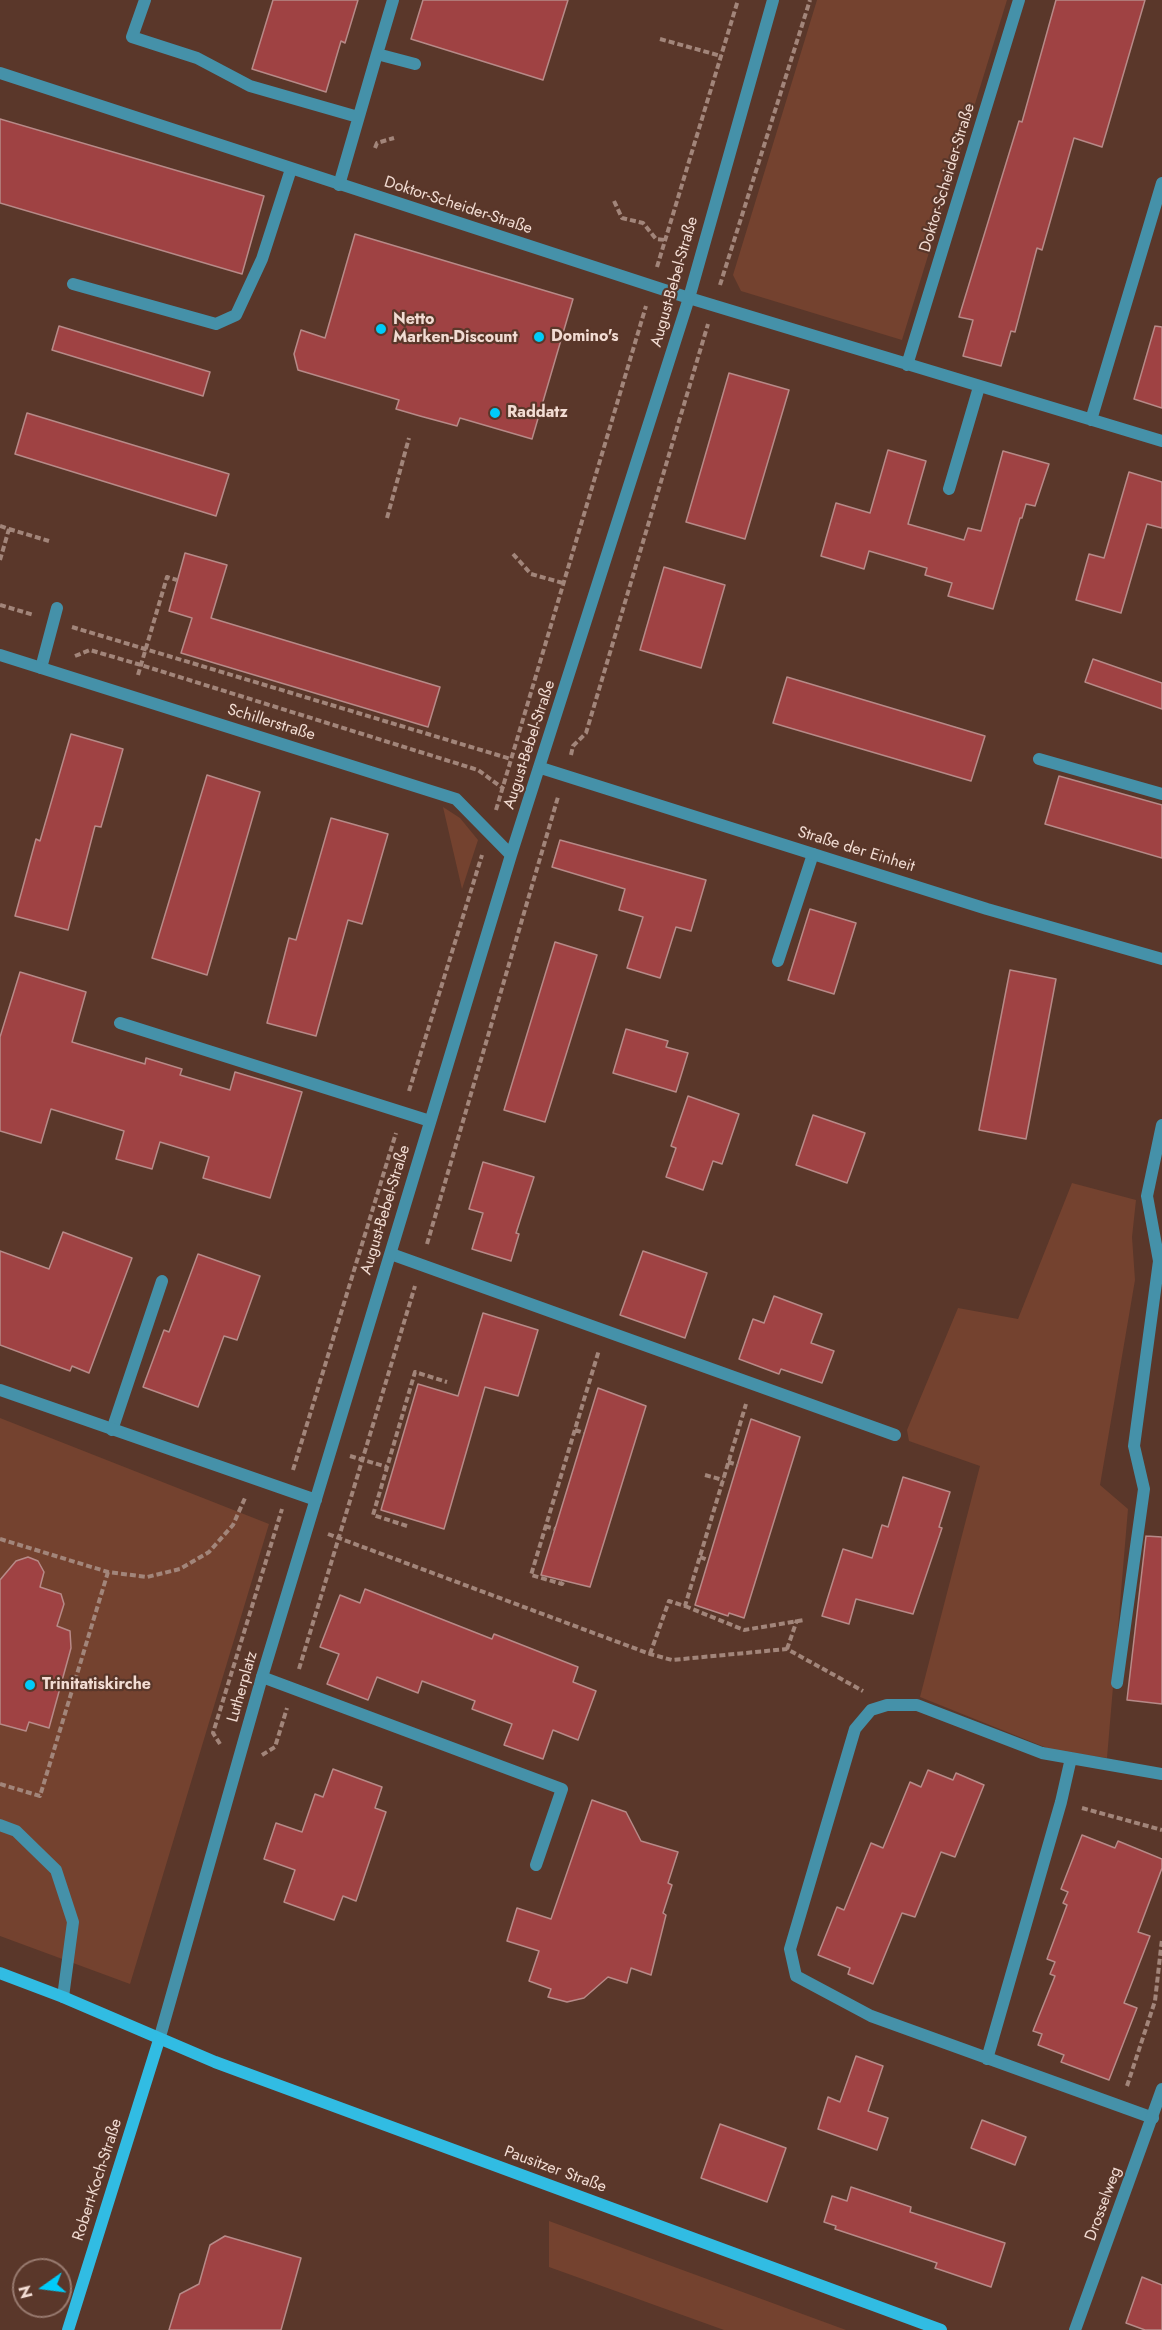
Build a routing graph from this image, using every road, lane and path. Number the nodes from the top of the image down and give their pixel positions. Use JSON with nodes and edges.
{"nodes":[{"id":1,"x":145,"y":0,"type":"edge"},
{"id":2,"x":393,"y":0,"type":"edge"},
{"id":3,"x":738,"y":0,"type":"edge"},
{"id":4,"x":773,"y":0,"type":"edge"},
{"id":5,"x":810,"y":0,"type":"edge"},
{"id":6,"x":1019,"y":0,"type":"edge"},
{"id":7,"x":660,"y":39,"type":"dead end"},
{"id":8,"x":377,"y":54,"type":"junction"},
{"id":9,"x":721,"y":56,"type":"junction"},
{"id":10,"x":416,"y":64,"type":"dead end"},
{"id":11,"x":0,"y":73,"type":"edge"},
{"id":12,"x":358,"y":117,"type":"junction"},
{"id":13,"x":394,"y":138,"type":"dead end"},
{"id":14,"x":373,"y":153,"type":"dead end"},
{"id":15,"x":291,"y":169,"type":"junction"},
{"id":16,"x":1162,"y":183,"type":"edge"},
{"id":17,"x":339,"y":185,"type":"junction"},
{"id":18,"x":614,"y":201,"type":"dead end"},
{"id":19,"x":665,"y":240,"type":"junction"},
{"id":20,"x":73,"y":284,"type":"dead end"},
{"id":21,"x":652,"y":286,"type":"junction"},
{"id":22,"x":689,"y":298,"type":"junction"},
{"id":23,"x":714,"y":306,"type":"junction"},
{"id":24,"x":907,"y":365,"type":"junction"},
{"id":25,"x":979,"y":387,"type":"junction"},
{"id":26,"x":1091,"y":420,"type":"junction"},
{"id":27,"x":409,"y":438,"type":"dead end"},
{"id":28,"x":1162,"y":441,"type":"edge"},
{"id":29,"x":949,"y":489,"type":"dead end"},
{"id":30,"x":387,"y":518,"type":"dead end"},
{"id":31,"x":0,"y":526,"type":"edge"},
{"id":32,"x":9,"y":529,"type":"junction"},
{"id":33,"x":49,"y":541,"type":"dead end"},
{"id":34,"x":513,"y":554,"type":"dead end"},
{"id":35,"x":0,"y":560,"type":"edge"},
{"id":36,"x":177,"y":580,"type":"dead end"},
{"id":37,"x":563,"y":583,"type":"junction"},
{"id":38,"x":0,"y":605,"type":"edge"},
{"id":39,"x":57,"y":608,"type":"dead end"},
{"id":40,"x":53,"y":622,"type":"junction"},
{"id":41,"x":145,"y":649,"type":"junction"},
{"id":42,"x":0,"y":655,"type":"edge"},
{"id":43,"x":141,"y":665,"type":"junction"},
{"id":44,"x":41,"y":668,"type":"junction"},
{"id":45,"x":132,"y":697,"type":"junction"},
{"id":46,"x":511,"y":759,"type":"junction"},
{"id":47,"x":1039,"y":759,"type":"dead end"},
{"id":48,"x":541,"y":768,"type":"junction"},
{"id":49,"x":565,"y":776,"type":"junction"},
{"id":50,"x":503,"y":788,"type":"junction"},
{"id":51,"x":1162,"y":794,"type":"edge"},
{"id":52,"x":489,"y":833,"type":"junction"},
{"id":53,"x":813,"y":854,"type":"junction"},
{"id":54,"x":511,"y":855,"type":"junction"},
{"id":55,"x":1162,"y":959,"type":"edge"},
{"id":56,"x":778,"y":961,"type":"dead end"},
{"id":57,"x":120,"y":1023,"type":"dead end"},
{"id":58,"x":402,"y":1113,"type":"junction"},
{"id":59,"x":430,"y":1121,"type":"junction"},
{"id":60,"x":1162,"y":1125,"type":"edge"},
{"id":61,"x":391,"y":1254,"type":"junction"},
{"id":62,"x":421,"y":1264,"type":"junction"},
{"id":63,"x":162,"y":1281,"type":"dead end"},
{"id":64,"x":605,"y":1332,"type":"junction"},
{"id":65,"x":447,"y":1382,"type":"dead end"},
{"id":66,"x":752,"y":1383,"type":"junction"},
{"id":67,"x":0,"y":1390,"type":"edge"},
{"id":68,"x":112,"y":1430,"type":"junction"},
{"id":69,"x":575,"y":1430,"type":"junction"},
{"id":70,"x":584,"y":1433,"type":"dead end"},
{"id":71,"x":895,"y":1435,"type":"dead end"},
{"id":72,"x":331,"y":1449,"type":"junction"},
{"id":73,"x":363,"y":1460,"type":"junction"},
{"id":74,"x":728,"y":1461,"type":"junction"},
{"id":75,"x":738,"y":1465,"type":"dead end"},
{"id":76,"x":387,"y":1467,"type":"junction"},
{"id":77,"x":705,"y":1475,"type":"dead end"},
{"id":78,"x":254,"y":1479,"type":"junction"},
{"id":79,"x":723,"y":1480,"type":"junction"},
{"id":80,"x":287,"y":1490,"type":"junction"},
{"id":81,"x":316,"y":1500,"type":"junction"},
{"id":82,"x":308,"y":1526,"type":"junction"},
{"id":83,"x":407,"y":1526,"type":"dead end"},
{"id":84,"x":545,"y":1526,"type":"junction"},
{"id":85,"x":555,"y":1529,"type":"dead end"},
{"id":86,"x":0,"y":1539,"type":"edge"},
{"id":87,"x":340,"y":1539,"type":"junction"},
{"id":88,"x":700,"y":1557,"type":"junction"},
{"id":89,"x":708,"y":1560,"type":"dead end"},
{"id":90,"x":108,"y":1572,"type":"junction"},
{"id":91,"x":563,"y":1582,"type":"dead end"},
{"id":92,"x":685,"y":1606,"type":"junction"},
{"id":93,"x":796,"y":1620,"type":"junction"},
{"id":94,"x":804,"y":1620,"type":"dead end"},
{"id":95,"x":787,"y":1649,"type":"junction"},
{"id":96,"x":650,"y":1654,"type":"junction"},
{"id":97,"x":262,"y":1677,"type":"junction"},
{"id":98,"x":1117,"y":1683,"type":"dead end"},
{"id":99,"x":293,"y":1689,"type":"junction"},
{"id":100,"x":887,"y":1705,"type":"junction"},
{"id":101,"x":1071,"y":1758,"type":"junction"},
{"id":102,"x":236,"y":1771,"type":"junction"},
{"id":103,"x":1162,"y":1774,"type":"edge"},
{"id":104,"x":0,"y":1784,"type":"edge"},
{"id":105,"x":1061,"y":1802,"type":"junction"},
{"id":106,"x":0,"y":1825,"type":"edge"},
{"id":107,"x":1162,"y":1830,"type":"edge"},
{"id":108,"x":537,"y":1865,"type":"dead end"},
{"id":109,"x":1162,"y":1939,"type":"edge"},
{"id":110,"x":0,"y":1973,"type":"edge"},
{"id":111,"x":63,"y":1997,"type":"junction"},
{"id":112,"x":159,"y":2040,"type":"junction"},
{"id":113,"x":987,"y":2059,"type":"junction"},
{"id":114,"x":1126,"y":2088,"type":"dead end"},
{"id":115,"x":1162,"y":2089,"type":"edge"},
{"id":116,"x":1153,"y":2118,"type":"junction"},
{"id":117,"x":68,"y":2330,"type":"edge"},
{"id":118,"x":940,"y":2330,"type":"edge"},
{"id":119,"x":1075,"y":2330,"type":"edge"}],
"edges":[{"from":1,"to":12,"type":"street"},
{"from":2,"to":8,"type":"street"},
{"from":3,"to":9,"type":"path"},
{"from":4,"to":22,"type":"street","name":"August-Bebel-Straße"},
{"from":5,"to":23,"type":"path"},
{"from":6,"to":24,"type":"street","name":"Doktor-Scheider-Straße"},
{"from":7,"to":9,"type":"path"},
{"from":8,"to":10,"type":"street"},
{"from":8,"to":12,"type":"street"},
{"from":9,"to":19,"type":"path"},
{"from":11,"to":15,"type":"street","name":"Doktor-Scheider-Straße"},
{"from":12,"to":17,"type":"street"},
{"from":13,"to":14,"type":"path"},
{"from":15,"to":17,"type":"street","name":"Doktor-Scheider-Straße"},
{"from":15,"to":20,"type":"street"},
{"from":16,"to":26,"type":"street"},
{"from":17,"to":21,"type":"street","name":"Doktor-Scheider-Straße"},
{"from":18,"to":19,"type":"path"},
{"from":19,"to":21,"type":"path"},
{"from":21,"to":22,"type":"street","name":"Doktor-Scheider-Straße"},
{"from":21,"to":37,"type":"path"},
{"from":22,"to":23,"type":"street","name":"Doktor-Scheider-Straße"},
{"from":22,"to":48,"type":"street","name":"August-Bebel-Straße"},
{"from":23,"to":24,"type":"street","name":"Doktor-Scheider-Straße"},
{"from":23,"to":49,"type":"path"},
{"from":24,"to":25,"type":"street","name":"Doktor-Scheider-Straße"},
{"from":25,"to":26,"type":"street","name":"Doktor-Scheider-Straße"},
{"from":25,"to":29,"type":"street"},
{"from":26,"to":28,"type":"street","name":"Doktor-Scheider-Straße"},
{"from":27,"to":30,"type":"path"},
{"from":31,"to":32,"type":"path"},
{"from":32,"to":33,"type":"path"},
{"from":32,"to":35,"type":"path"},
{"from":34,"to":37,"type":"path"},
{"from":36,"to":41,"type":"path"},
{"from":37,"to":46,"type":"path"},
{"from":38,"to":40,"type":"path"},
{"from":39,"to":40,"type":"street"},
{"from":40,"to":41,"type":"path"},
{"from":40,"to":44,"type":"street"},
{"from":41,"to":43,"type":"path"},
{"from":41,"to":46,"type":"path"},
{"from":42,"to":44,"type":"street","name":"Schillerstraße"},
{"from":43,"to":44,"type":"path"},
{"from":43,"to":45,"type":"path"},
{"from":43,"to":50,"type":"path"},
{"from":44,"to":45,"type":"street","name":"Schillerstraße"},
{"from":45,"to":52,"type":"street","name":"Schillerstraße"},
{"from":46,"to":50,"type":"path"},
{"from":47,"to":51,"type":"street"},
{"from":48,"to":49,"type":"street","name":"Straße der Einheit"},
{"from":48,"to":54,"type":"street","name":"August-Bebel-Straße"},
{"from":49,"to":53,"type":"street","name":"Straße der Einheit"},
{"from":49,"to":62,"type":"path"},
{"from":50,"to":52,"type":"path"},
{"from":52,"to":54,"type":"street","name":"Schillerstraße"},
{"from":52,"to":58,"type":"path"},
{"from":53,"to":55,"type":"street","name":"Straße der Einheit"},
{"from":53,"to":56,"type":"street"},
{"from":54,"to":59,"type":"street","name":"August-Bebel-Straße"},
{"from":57,"to":58,"type":"street"},
{"from":58,"to":59,"type":"street"},
{"from":58,"to":80,"type":"path"},
{"from":59,"to":61,"type":"street","name":"August-Bebel-Straße"},
{"from":60,"to":98,"type":"street"},
{"from":61,"to":62,"type":"street"},
{"from":61,"to":72,"type":"street","name":"August-Bebel-Straße"},
{"from":62,"to":64,"type":"street"},
{"from":62,"to":73,"type":"path"},
{"from":63,"to":68,"type":"street"},
{"from":64,"to":66,"type":"street"},
{"from":64,"to":69,"type":"path"},
{"from":65,"to":76,"type":"path"},
{"from":66,"to":71,"type":"street"},
{"from":66,"to":74,"type":"path"},
{"from":67,"to":68,"type":"street"},
{"from":68,"to":78,"type":"street"},
{"from":69,"to":70,"type":"path"},
{"from":69,"to":84,"type":"path"},
{"from":72,"to":73,"type":"path"},
{"from":72,"to":81,"type":"street","name":"August-Bebel-Straße"},
{"from":73,"to":76,"type":"path"},
{"from":73,"to":87,"type":"path"},
{"from":74,"to":75,"type":"path"},
{"from":74,"to":79,"type":"path"},
{"from":76,"to":83,"type":"path"},
{"from":77,"to":79,"type":"path"},
{"from":78,"to":80,"type":"street"},
{"from":78,"to":90,"type":"path"},
{"from":79,"to":88,"type":"path"},
{"from":80,"to":81,"type":"street"},
{"from":80,"to":102,"type":"path"},
{"from":81,"to":82,"type":"street","name":"Lutherplatz"},
{"from":82,"to":87,"type":"path"},
{"from":82,"to":97,"type":"street","name":"Lutherplatz"},
{"from":84,"to":85,"type":"path"},
{"from":84,"to":91,"type":"path"},
{"from":86,"to":90,"type":"path"},
{"from":87,"to":96,"type":"path"},
{"from":87,"to":99,"type":"path"},
{"from":88,"to":89,"type":"path"},
{"from":88,"to":92,"type":"path"},
{"from":90,"to":104,"type":"path"},
{"from":92,"to":93,"type":"path"},
{"from":92,"to":96,"type":"path"},
{"from":93,"to":94,"type":"path"},
{"from":93,"to":95,"type":"path"},
{"from":95,"to":96,"type":"path"},
{"from":95,"to":100,"type":"path"},
{"from":97,"to":99,"type":"street"},
{"from":97,"to":102,"type":"street","name":"Lutherplatz"},
{"from":99,"to":102,"type":"path"},
{"from":99,"to":108,"type":"street"},
{"from":100,"to":101,"type":"street"},
{"from":100,"to":113,"type":"street"},
{"from":101,"to":103,"type":"street"},
{"from":101,"to":105,"type":"street"},
{"from":102,"to":112,"type":"street","name":"Lutherplatz"},
{"from":105,"to":107,"type":"path"},
{"from":105,"to":113,"type":"street"},
{"from":106,"to":111,"type":"street"},
{"from":109,"to":114,"type":"path"},
{"from":110,"to":111,"type":"street"},
{"from":111,"to":112,"type":"street"},
{"from":112,"to":117,"type":"street","name":"Robert-Koch-Straße"},
{"from":112,"to":118,"type":"street","name":"Pausitzer Straße"},
{"from":113,"to":116,"type":"street"},
{"from":115,"to":116,"type":"street","name":"Drosselweg"},
{"from":116,"to":119,"type":"street","name":"Drosselweg"}]}
